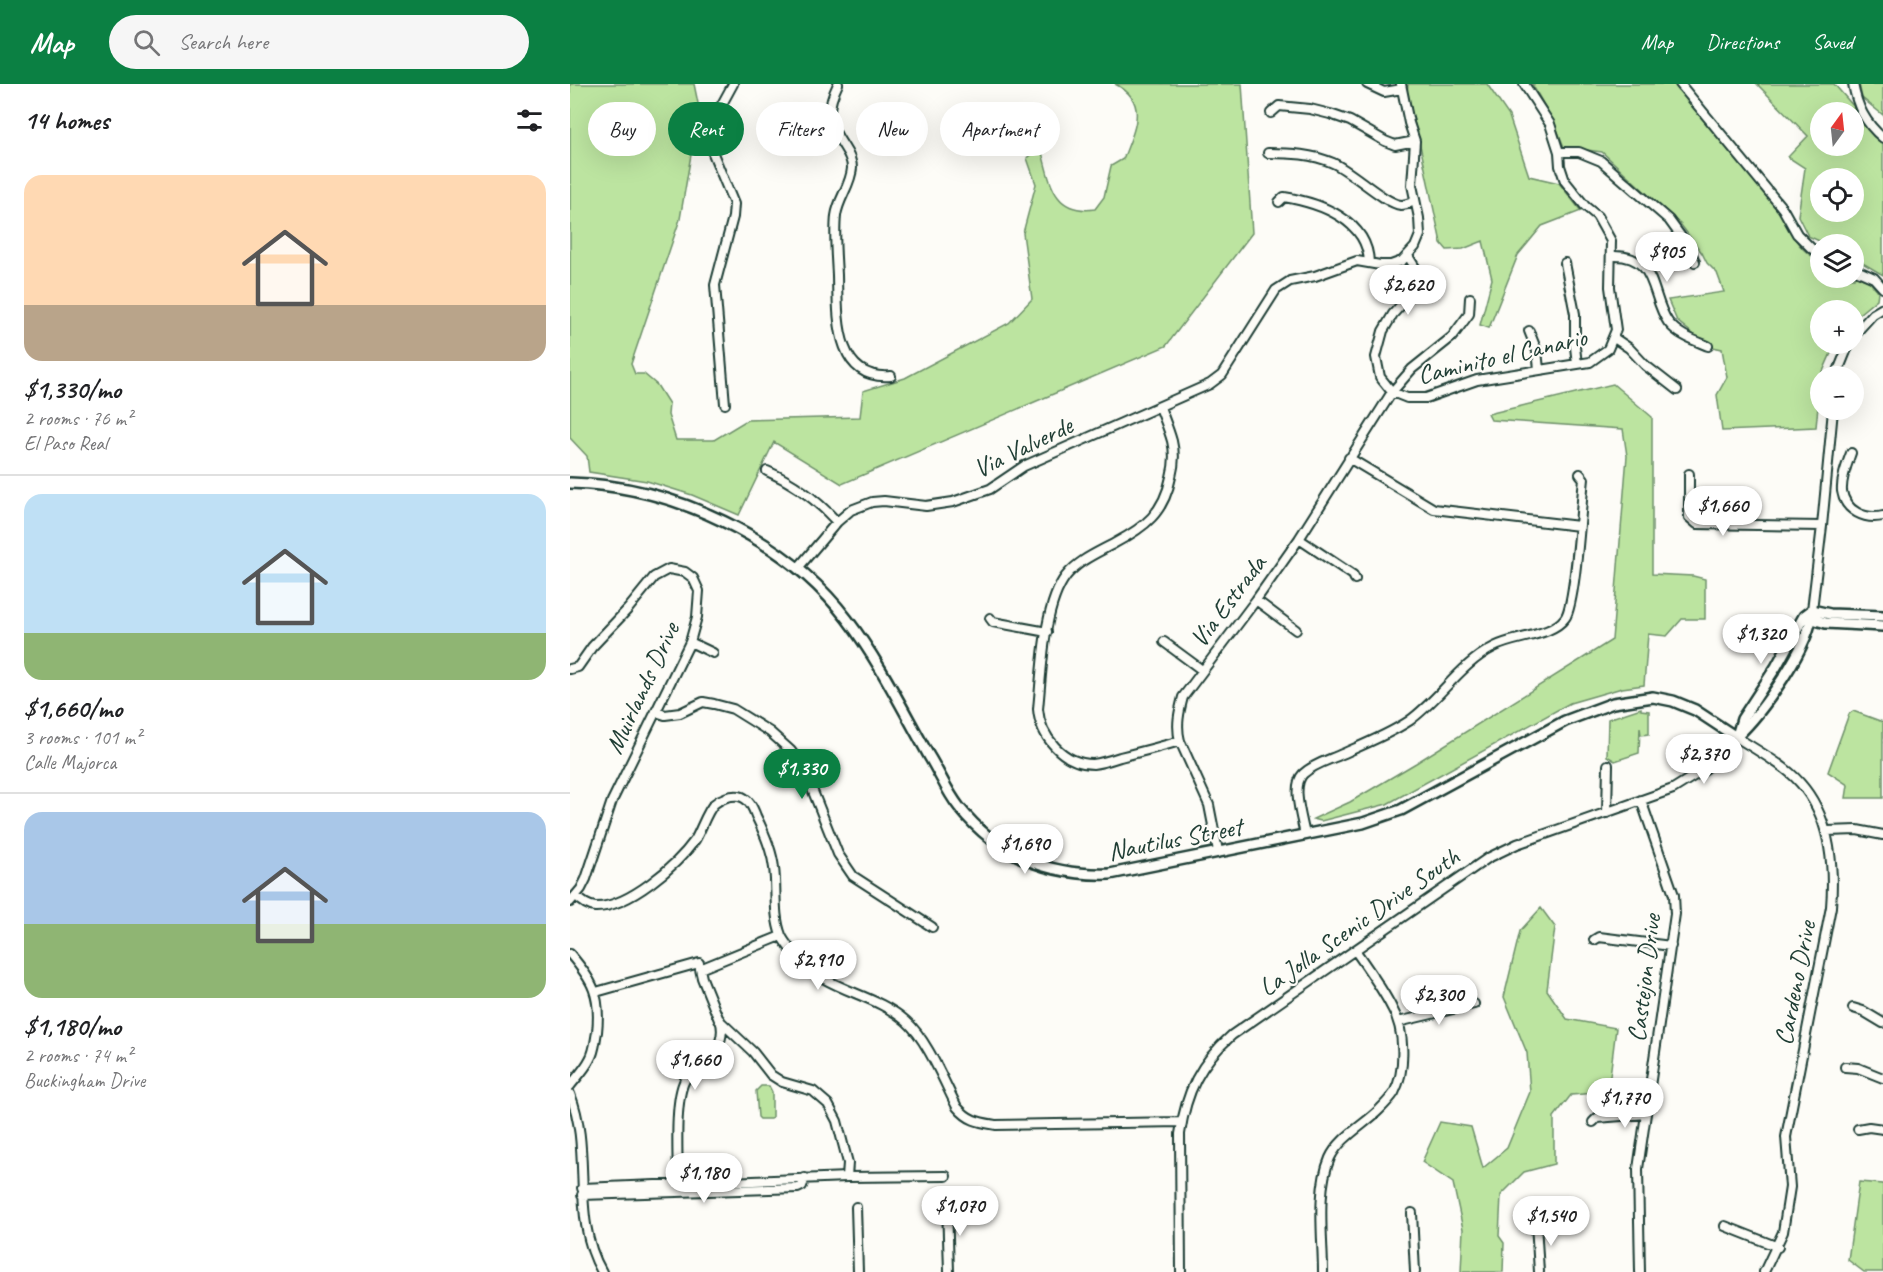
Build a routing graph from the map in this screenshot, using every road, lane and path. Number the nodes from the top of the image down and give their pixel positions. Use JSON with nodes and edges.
{"nodes":[{"id":1,"x":733,"y":84,"type":"edge"},
{"id":2,"x":838,"y":84,"type":"edge"},
{"id":3,"x":1367,"y":84,"type":"edge"},
{"id":4,"x":1524,"y":84,"type":"edge"},
{"id":5,"x":1680,"y":84,"type":"edge"},
{"id":6,"x":1853,"y":84,"type":"edge"},
{"id":7,"x":1401,"y":87,"type":"edge"},
{"id":8,"x":1271,"y":113,"type":"dead end"},
{"id":9,"x":1883,"y":138,"type":"edge"},
{"id":10,"x":1415,"y":141,"type":"junction"},
{"id":11,"x":1559,"y":152,"type":"junction"},
{"id":12,"x":1268,"y":153,"type":"dead end"},
{"id":13,"x":1415,"y":201,"type":"junction"},
{"id":14,"x":1279,"y":202,"type":"dead end"},
{"id":15,"x":1810,"y":247,"type":"edge"},
{"id":16,"x":1408,"y":256,"type":"junction"},
{"id":17,"x":1612,"y":256,"type":"junction"},
{"id":18,"x":1695,"y":262,"type":"dead end"},
{"id":19,"x":1369,"y":263,"type":"junction"},
{"id":20,"x":1565,"y":263,"type":"dead end"},
{"id":21,"x":1864,"y":274,"type":"edge"},
{"id":22,"x":1883,"y":288,"type":"edge"},
{"id":23,"x":1470,"y":298,"type":"dead end"},
{"id":24,"x":1883,"y":308,"type":"edge"},
{"id":25,"x":1864,"y":324,"type":"edge"},
{"id":26,"x":1529,"y":331,"type":"dead end"},
{"id":27,"x":1614,"y":338,"type":"junction"},
{"id":28,"x":1708,"y":346,"type":"dead end"},
{"id":29,"x":1577,"y":364,"type":"junction"},
{"id":30,"x":1539,"y":369,"type":"junction"},
{"id":31,"x":891,"y":376,"type":"dead end"},
{"id":32,"x":1677,"y":390,"type":"dead end"},
{"id":33,"x":1392,"y":392,"type":"junction"},
{"id":34,"x":725,"y":404,"type":"dead end"},
{"id":35,"x":1160,"y":407,"type":"junction"},
{"id":36,"x":1832,"y":420,"type":"edge"},
{"id":37,"x":1851,"y":453,"type":"dead end"},
{"id":38,"x":1349,"y":459,"type":"junction"},
{"id":39,"x":767,"y":471,"type":"dead end"},
{"id":40,"x":1580,"y":474,"type":"dead end"},
{"id":41,"x":1689,"y":474,"type":"dead end"},
{"id":42,"x":570,"y":483,"type":"edge"},
{"id":43,"x":1826,"y":490,"type":"junction"},
{"id":44,"x":1842,"y":492,"type":"junction"},
{"id":45,"x":1883,"y":516,"type":"edge"},
{"id":46,"x":837,"y":522,"type":"junction"},
{"id":47,"x":1579,"y":526,"type":"junction"},
{"id":48,"x":1822,"y":526,"type":"junction"},
{"id":49,"x":1299,"y":539,"type":"junction"},
{"id":50,"x":798,"y":568,"type":"junction"},
{"id":51,"x":1355,"y":579,"type":"dead end"},
{"id":52,"x":1257,"y":600,"type":"junction"},
{"id":53,"x":1809,"y":615,"type":"junction"},
{"id":54,"x":1883,"y":616,"type":"edge"},
{"id":55,"x":990,"y":618,"type":"dead end"},
{"id":56,"x":1883,"y":626,"type":"edge"},
{"id":57,"x":1296,"y":630,"type":"dead end"},
{"id":58,"x":1047,"y":632,"type":"junction"},
{"id":59,"x":690,"y":642,"type":"junction"},
{"id":60,"x":1164,"y":642,"type":"dead end"},
{"id":61,"x":714,"y":653,"type":"dead end"},
{"id":62,"x":1202,"y":669,"type":"junction"},
{"id":63,"x":570,"y":670,"type":"edge"},
{"id":64,"x":656,"y":712,"type":"junction"},
{"id":65,"x":1737,"y":737,"type":"junction"},
{"id":66,"x":1180,"y":741,"type":"junction"},
{"id":67,"x":1608,"y":765,"type":"dead end"},
{"id":68,"x":1641,"y":800,"type":"junction"},
{"id":69,"x":1607,"y":813,"type":"junction"},
{"id":70,"x":1827,"y":831,"type":"junction"},
{"id":71,"x":1305,"y":835,"type":"junction"},
{"id":72,"x":1883,"y":835,"type":"edge"},
{"id":73,"x":1218,"y":851,"type":"junction"},
{"id":74,"x":573,"y":899,"type":"edge"},
{"id":75,"x":932,"y":927,"type":"dead end"},
{"id":76,"x":781,"y":936,"type":"junction"},
{"id":77,"x":1594,"y":940,"type":"dead end"},
{"id":78,"x":1671,"y":946,"type":"junction"},
{"id":79,"x":1355,"y":950,"type":"junction"},
{"id":80,"x":570,"y":954,"type":"edge"},
{"id":81,"x":700,"y":969,"type":"junction"},
{"id":82,"x":596,"y":992,"type":"junction"},
{"id":83,"x":1474,"y":1004,"type":"dead end"},
{"id":84,"x":1853,"y":1008,"type":"dead end"},
{"id":85,"x":719,"y":1020,"type":"junction"},
{"id":86,"x":1398,"y":1022,"type":"junction"},
{"id":87,"x":1883,"y":1023,"type":"edge"},
{"id":88,"x":1845,"y":1067,"type":"dead end"},
{"id":89,"x":1883,"y":1078,"type":"edge"},
{"id":90,"x":570,"y":1086,"type":"edge"},
{"id":91,"x":570,"y":1094,"type":"edge"},
{"id":92,"x":1646,"y":1114,"type":"junction"},
{"id":93,"x":1182,"y":1122,"type":"junction"},
{"id":94,"x":1593,"y":1122,"type":"dead end"},
{"id":95,"x":1858,"y":1129,"type":"dead end"},
{"id":96,"x":1883,"y":1129,"type":"edge"},
{"id":97,"x":946,"y":1176,"type":"dead end"},
{"id":98,"x":847,"y":1177,"type":"junction"},
{"id":99,"x":805,"y":1178,"type":"junction"},
{"id":100,"x":678,"y":1183,"type":"junction"},
{"id":101,"x":582,"y":1191,"type":"junction"},
{"id":102,"x":947,"y":1203,"type":"dead end"},
{"id":103,"x":856,"y":1207,"type":"dead end"},
{"id":104,"x":1412,"y":1214,"type":"dead end"},
{"id":105,"x":1536,"y":1223,"type":"dead end"},
{"id":106,"x":1725,"y":1226,"type":"dead end"},
{"id":107,"x":1778,"y":1247,"type":"junction"},
{"id":108,"x":602,"y":1272,"type":"edge"},
{"id":109,"x":858,"y":1272,"type":"edge"},
{"id":110,"x":948,"y":1272,"type":"edge"},
{"id":111,"x":1181,"y":1272,"type":"edge"},
{"id":112,"x":1323,"y":1272,"type":"edge"},
{"id":113,"x":1415,"y":1272,"type":"edge"},
{"id":114,"x":1539,"y":1272,"type":"edge"},
{"id":115,"x":1640,"y":1272,"type":"edge"},
{"id":116,"x":1764,"y":1272,"type":"edge"}],
"edges":[{"from":1,"to":34,"type":"street"},
{"from":2,"to":31,"type":"street"},
{"from":3,"to":7,"type":"street"},
{"from":4,"to":11,"type":"street"},
{"from":5,"to":15,"type":"street"},
{"from":6,"to":9,"type":"street"},
{"from":7,"to":10,"type":"street"},
{"from":8,"to":10,"type":"street"},
{"from":10,"to":13,"type":"street"},
{"from":11,"to":17,"type":"street"},
{"from":11,"to":18,"type":"street"},
{"from":12,"to":13,"type":"street"},
{"from":13,"to":16,"type":"street"},
{"from":14,"to":19,"type":"street"},
{"from":16,"to":19,"type":"street","name":"Via Valverde"},
{"from":16,"to":33,"type":"street"},
{"from":17,"to":27,"type":"street"},
{"from":17,"to":28,"type":"street"},
{"from":19,"to":35,"type":"street","name":"Via Valverde"},
{"from":20,"to":29,"type":"street"},
{"from":21,"to":22,"type":"street"},
{"from":23,"to":33,"type":"street","name":"Via Estrada"},
{"from":24,"to":25,"type":"street"},
{"from":26,"to":30,"type":"street"},
{"from":27,"to":29,"type":"street","name":"Caminito el Canario"},
{"from":27,"to":32,"type":"street"},
{"from":29,"to":30,"type":"street","name":"Caminito el Canario"},
{"from":30,"to":33,"type":"street","name":"Caminito el Canario"},
{"from":33,"to":38,"type":"street","name":"Via Estrada"},
{"from":35,"to":46,"type":"street","name":"Via Valverde"},
{"from":35,"to":58,"type":"street"},
{"from":36,"to":43,"type":"street","name":"La Jolla Scenic Drive South"},
{"from":37,"to":44,"type":"street"},
{"from":38,"to":47,"type":"street"},
{"from":38,"to":49,"type":"street","name":"Via Estrada"},
{"from":39,"to":46,"type":"street"},
{"from":40,"to":47,"type":"street"},
{"from":41,"to":48,"type":"street"},
{"from":42,"to":50,"type":"main road","name":"Nautilus Street"},
{"from":43,"to":44,"type":"street"},
{"from":43,"to":48,"type":"street","name":"La Jolla Scenic Drive South"},
{"from":44,"to":45,"type":"street"},
{"from":46,"to":50,"type":"street","name":"Via Valverde"},
{"from":47,"to":71,"type":"street"},
{"from":48,"to":53,"type":"street","name":"La Jolla Scenic Drive South"},
{"from":49,"to":51,"type":"street"},
{"from":49,"to":52,"type":"street","name":"Via Estrada"},
{"from":50,"to":73,"type":"main road","name":"Nautilus Street"},
{"from":52,"to":57,"type":"street"},
{"from":52,"to":62,"type":"street","name":"Via Estrada"},
{"from":53,"to":54,"type":"main road"},
{"from":53,"to":56,"type":"main road"},
{"from":53,"to":65,"type":"main road","name":"La Jolla Scenic Drive South"},
{"from":55,"to":58,"type":"street"},
{"from":58,"to":66,"type":"street"},
{"from":59,"to":61,"type":"street"},
{"from":59,"to":63,"type":"street","name":"Muirlands Drive"},
{"from":59,"to":64,"type":"street","name":"Muirlands Drive"},
{"from":60,"to":62,"type":"street"},
{"from":62,"to":66,"type":"street","name":"Via Estrada"},
{"from":64,"to":74,"type":"street","name":"Muirlands Drive"},
{"from":64,"to":75,"type":"street"},
{"from":65,"to":68,"type":"street","name":"La Jolla Scenic Drive South"},
{"from":65,"to":70,"type":"street","name":"Cardeno Drive"},
{"from":65,"to":71,"type":"main road","name":"Nautilus Street"},
{"from":66,"to":73,"type":"street","name":"Via Estrada"},
{"from":67,"to":69,"type":"street"},
{"from":68,"to":69,"type":"street","name":"La Jolla Scenic Drive South"},
{"from":68,"to":78,"type":"street","name":"Castejon Drive"},
{"from":69,"to":79,"type":"street","name":"La Jolla Scenic Drive South"},
{"from":70,"to":72,"type":"street"},
{"from":70,"to":107,"type":"street","name":"Cardeno Drive"},
{"from":71,"to":73,"type":"main road","name":"Nautilus Street"},
{"from":74,"to":76,"type":"street"},
{"from":76,"to":81,"type":"street"},
{"from":76,"to":93,"type":"street"},
{"from":77,"to":78,"type":"street"},
{"from":78,"to":92,"type":"street","name":"Castejon Drive"},
{"from":79,"to":86,"type":"street"},
{"from":79,"to":93,"type":"street","name":"La Jolla Scenic Drive South"},
{"from":80,"to":82,"type":"street"},
{"from":81,"to":82,"type":"street"},
{"from":81,"to":85,"type":"street"},
{"from":82,"to":90,"type":"street"},
{"from":83,"to":86,"type":"street"},
{"from":84,"to":87,"type":"street"},
{"from":85,"to":98,"type":"street"},
{"from":85,"to":100,"type":"street"},
{"from":86,"to":112,"type":"street"},
{"from":88,"to":89,"type":"street"},
{"from":91,"to":101,"type":"street"},
{"from":92,"to":94,"type":"street"},
{"from":92,"to":115,"type":"street","name":"Castejon Drive"},
{"from":93,"to":111,"type":"street","name":"La Jolla Scenic Drive South"},
{"from":95,"to":96,"type":"street"},
{"from":97,"to":98,"type":"street"},
{"from":98,"to":99,"type":"street"},
{"from":99,"to":100,"type":"street"},
{"from":99,"to":101,"type":"street"},
{"from":100,"to":101,"type":"street"},
{"from":101,"to":108,"type":"street"},
{"from":102,"to":110,"type":"street"},
{"from":103,"to":109,"type":"street"},
{"from":104,"to":113,"type":"street"},
{"from":105,"to":114,"type":"street"},
{"from":106,"to":107,"type":"street"},
{"from":107,"to":116,"type":"street","name":"Cardeno Drive"}]}
